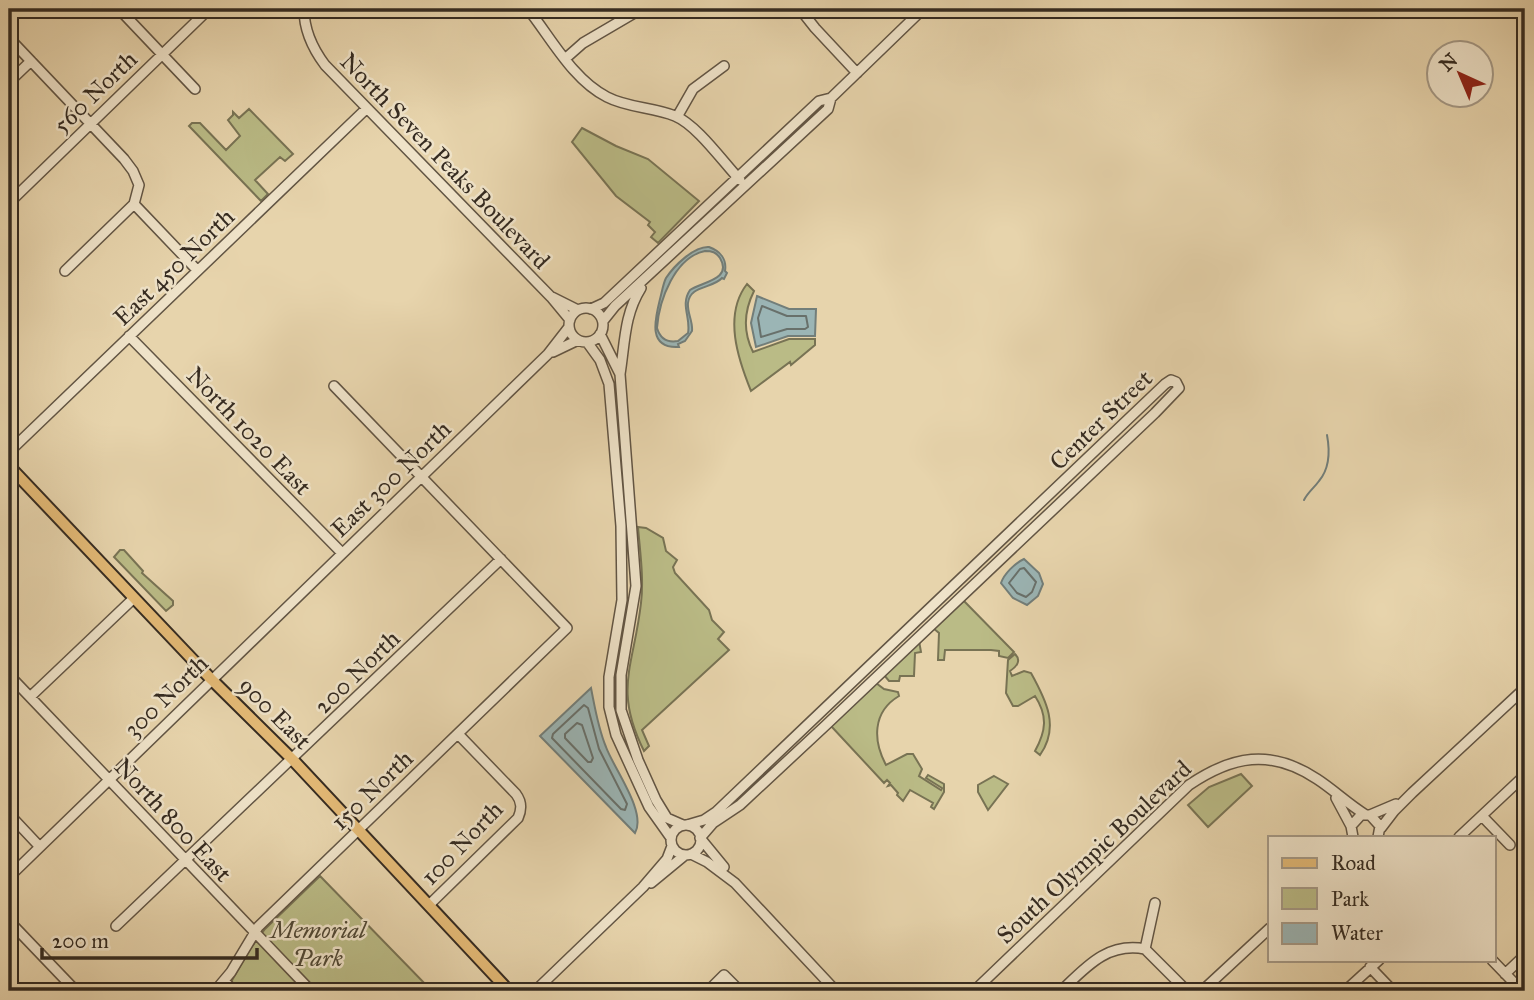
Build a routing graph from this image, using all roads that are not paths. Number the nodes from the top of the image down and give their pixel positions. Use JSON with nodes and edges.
{"nodes":[{"id":1,"x":119,"y":9,"type":"edge"},
{"id":2,"x":209,"y":9,"type":"edge"},
{"id":3,"x":304,"y":9,"type":"edge"},
{"id":4,"x":528,"y":9,"type":"edge"},
{"id":5,"x":641,"y":9,"type":"edge"},
{"id":6,"x":800,"y":9,"type":"edge"},
{"id":7,"x":923,"y":9,"type":"edge"},
{"id":8,"x":9,"y":38,"type":"edge"},
{"id":9,"x":162,"y":54,"type":"junction"},
{"id":10,"x":566,"y":58,"type":"junction"},
{"id":11,"x":31,"y":61,"type":"junction"},
{"id":12,"x":724,"y":66,"type":"dead end"},
{"id":13,"x":857,"y":73,"type":"junction"},
{"id":14,"x":9,"y":82,"type":"edge"},
{"id":15,"x":195,"y":89,"type":"dead end"},
{"id":16,"x":831,"y":98,"type":"junction"},
{"id":17,"x":366,"y":109,"type":"junction"},
{"id":18,"x":677,"y":117,"type":"junction"},
{"id":19,"x":91,"y":124,"type":"junction"},
{"id":20,"x":737,"y":178,"type":"junction"},
{"id":21,"x":746,"y":187,"type":"junction"},
{"id":22,"x":9,"y":203,"type":"edge"},
{"id":23,"x":134,"y":204,"type":"junction"},
{"id":24,"x":197,"y":270,"type":"junction"},
{"id":25,"x":65,"y":271,"type":"dead end"},
{"id":26,"x":648,"y":278,"type":"junction"},
{"id":27,"x":551,"y":297,"type":"junction"},
{"id":28,"x":592,"y":309,"type":"junction"},
{"id":29,"x":579,"y":310,"type":"junction"},
{"id":30,"x":603,"y":321,"type":"junction"},
{"id":31,"x":569,"y":323,"type":"junction"},
{"id":32,"x":600,"y":334,"type":"junction"},
{"id":33,"x":129,"y":336,"type":"junction"},
{"id":34,"x":582,"y":341,"type":"junction"},
{"id":35,"x":548,"y":354,"type":"junction"},
{"id":36,"x":620,"y":374,"type":"junction"},
{"id":37,"x":334,"y":386,"type":"dead end"},
{"id":38,"x":1145,"y":403,"type":"junction"},
{"id":39,"x":1155,"y":413,"type":"junction"},
{"id":40,"x":1129,"y":419,"type":"junction"},
{"id":41,"x":1138,"y":428,"type":"junction"},
{"id":42,"x":9,"y":452,"type":"edge"},
{"id":43,"x":9,"y":466,"type":"edge"},
{"id":44,"x":422,"y":477,"type":"junction"},
{"id":45,"x":1016,"y":527,"type":"junction"},
{"id":46,"x":1025,"y":537,"type":"junction"},
{"id":47,"x":342,"y":553,"type":"junction"},
{"id":48,"x":501,"y":559,"type":"junction"},
{"id":49,"x":134,"y":598,"type":"junction"},
{"id":50,"x":930,"y":609,"type":"junction"},
{"id":51,"x":939,"y":618,"type":"junction"},
{"id":52,"x":261,"y":630,"type":"joint"},
{"id":53,"x":875,"y":660,"type":"junction"},
{"id":54,"x":884,"y":670,"type":"junction"},
{"id":55,"x":9,"y":675,"type":"edge"},
{"id":56,"x":211,"y":678,"type":"junction"},
{"id":57,"x":1525,"y":688,"type":"edge"},
{"id":58,"x":30,"y":697,"type":"junction"},
{"id":59,"x":812,"y":720,"type":"junction"},
{"id":60,"x":821,"y":730,"type":"junction"},
{"id":61,"x":458,"y":734,"type":"junction"},
{"id":62,"x":293,"y":760,"type":"junction"},
{"id":63,"x":1525,"y":775,"type":"edge"},
{"id":64,"x":108,"y":779,"type":"junction"},
{"id":65,"x":749,"y":780,"type":"junction"},
{"id":66,"x":1328,"y":787,"type":"junction"},
{"id":67,"x":757,"y":789,"type":"junction"},
{"id":68,"x":1412,"y":793,"type":"junction"},
{"id":69,"x":9,"y":814,"type":"edge"},
{"id":70,"x":1368,"y":815,"type":"junction"},
{"id":71,"x":1482,"y":816,"type":"junction"},
{"id":72,"x":685,"y":825,"type":"junction"},
{"id":73,"x":358,"y":830,"type":"junction"},
{"id":74,"x":1351,"y":833,"type":"edge"},
{"id":75,"x":1380,"y":834,"type":"edge"},
{"id":76,"x":1460,"y":836,"type":"edge"},
{"id":77,"x":701,"y":839,"type":"junction"},
{"id":78,"x":672,"y":842,"type":"junction"},
{"id":79,"x":1510,"y":845,"type":"dead end"},
{"id":80,"x":40,"y":847,"type":"junction"},
{"id":81,"x":688,"y":854,"type":"junction"},
{"id":82,"x":186,"y":862,"type":"junction"},
{"id":83,"x":9,"y":877,"type":"edge"},
{"id":84,"x":735,"y":883,"type":"junction"},
{"id":85,"x":643,"y":887,"type":"junction"},
{"id":86,"x":1155,"y":903,"type":"dead end"},
{"id":87,"x":429,"y":905,"type":"junction"},
{"id":88,"x":9,"y":921,"type":"edge"},
{"id":89,"x":116,"y":926,"type":"dead end"},
{"id":90,"x":1268,"y":930,"type":"edge"},
{"id":91,"x":254,"y":933,"type":"junction"},
{"id":92,"x":1144,"y":949,"type":"junction"},
{"id":93,"x":1525,"y":955,"type":"edge"},
{"id":94,"x":1376,"y":962,"type":"edge"},
{"id":95,"x":1494,"y":962,"type":"edge"},
{"id":96,"x":1370,"y":967,"type":"junction"},
{"id":97,"x":1505,"y":974,"type":"junction"},
{"id":98,"x":224,"y":981,"type":"junction"},
{"id":99,"x":72,"y":990,"type":"edge"},
{"id":100,"x":215,"y":991,"type":"edge"},
{"id":101,"x":234,"y":991,"type":"edge"},
{"id":102,"x":311,"y":991,"type":"edge"},
{"id":103,"x":509,"y":991,"type":"edge"},
{"id":104,"x":535,"y":991,"type":"edge"},
{"id":105,"x":708,"y":991,"type":"edge"},
{"id":106,"x":740,"y":991,"type":"edge"},
{"id":107,"x":836,"y":991,"type":"edge"},
{"id":108,"x":974,"y":991,"type":"edge"},
{"id":109,"x":1061,"y":991,"type":"edge"},
{"id":110,"x":1187,"y":991,"type":"edge"},
{"id":111,"x":1202,"y":991,"type":"edge"},
{"id":112,"x":1345,"y":991,"type":"edge"},
{"id":113,"x":1393,"y":991,"type":"edge"},
{"id":114,"x":1522,"y":991,"type":"edge"}],
"edges":[{"from":1,"to":9,"type":"street"},
{"from":2,"to":9,"type":"street","name":"560 North"},
{"from":3,"to":17,"type":"street","name":"North Seven Peaks Boulevard"},
{"from":4,"to":10,"type":"street"},
{"from":5,"to":10,"type":"street"},
{"from":6,"to":13,"type":"street"},
{"from":7,"to":13,"type":"street"},
{"from":8,"to":11,"type":"street"},
{"from":9,"to":15,"type":"street"},
{"from":9,"to":19,"type":"street","name":"560 North"},
{"from":10,"to":18,"type":"street"},
{"from":11,"to":14,"type":"street"},
{"from":11,"to":19,"type":"street"},
{"from":12,"to":18,"type":"street"},
{"from":13,"to":16,"type":"street"},
{"from":16,"to":20,"type":"street"},
{"from":16,"to":21,"type":"street"},
{"from":17,"to":24,"type":"street","name":"East 450 North"},
{"from":17,"to":27,"type":"street","name":"North Seven Peaks Boulevard"},
{"from":18,"to":20,"type":"street"},
{"from":19,"to":22,"type":"street","name":"560 North"},
{"from":19,"to":23,"type":"street"},
{"from":20,"to":21,"type":"street"},
{"from":20,"to":28,"type":"street"},
{"from":21,"to":26,"type":"street"},
{"from":23,"to":24,"type":"street"},
{"from":23,"to":25,"type":"street"},
{"from":24,"to":33,"type":"street","name":"East 450 North"},
{"from":26,"to":30,"type":"street"},
{"from":26,"to":36,"type":"street"},
{"from":27,"to":29,"type":"street","name":"North Seven Peaks Boulevard"},
{"from":27,"to":31,"type":"street","name":"North Seven Peaks Boulevard"},
{"from":28,"to":29,"type":"street"},
{"from":28,"to":30,"type":"street"},
{"from":29,"to":31,"type":"street"},
{"from":30,"to":32,"type":"street"},
{"from":31,"to":34,"type":"street"},
{"from":31,"to":35,"type":"street","name":"East 300 North"},
{"from":32,"to":34,"type":"street"},
{"from":32,"to":36,"type":"street"},
{"from":33,"to":42,"type":"street","name":"East 450 North"},
{"from":33,"to":47,"type":"street","name":"North 1020 East"},
{"from":34,"to":35,"type":"street","name":"East 300 North"},
{"from":34,"to":78,"type":"street"},
{"from":35,"to":44,"type":"street","name":"East 300 North"},
{"from":36,"to":72,"type":"street"},
{"from":37,"to":44,"type":"street"},
{"from":38,"to":39,"type":"street"},
{"from":38,"to":39,"type":"street","name":"Center Street"},
{"from":38,"to":40,"type":"street","name":"Center Street"},
{"from":39,"to":41,"type":"street","name":"Center Street"},
{"from":40,"to":41,"type":"street"},
{"from":40,"to":45,"type":"street","name":"Center Street"},
{"from":41,"to":46,"type":"street","name":"Center Street"},
{"from":43,"to":49,"type":"main road","name":"900 East"},
{"from":44,"to":47,"type":"street","name":"East 300 North"},
{"from":44,"to":48,"type":"street"},
{"from":45,"to":46,"type":"street"},
{"from":45,"to":50,"type":"street","name":"Center Street"},
{"from":46,"to":51,"type":"street","name":"Center Street"},
{"from":47,"to":52,"type":"street","name":"East 300 North"},
{"from":48,"to":61,"type":"street","name":"150 North"},
{"from":48,"to":62,"type":"street","name":"200 North"},
{"from":49,"to":56,"type":"main road","name":"900 East"},
{"from":49,"to":58,"type":"street"},
{"from":50,"to":51,"type":"street"},
{"from":50,"to":53,"type":"street","name":"Center Street"},
{"from":51,"to":54,"type":"street","name":"Center Street"},
{"from":52,"to":56,"type":"street","name":"300 North"},
{"from":53,"to":54,"type":"street"},
{"from":53,"to":59,"type":"street","name":"Center Street"},
{"from":54,"to":60,"type":"street","name":"Center Street"},
{"from":55,"to":58,"type":"street","name":"North 800 East"},
{"from":56,"to":62,"type":"main road","name":"900 East"},
{"from":56,"to":64,"type":"street","name":"300 North"},
{"from":57,"to":68,"type":"street"},
{"from":58,"to":64,"type":"street","name":"North 800 East"},
{"from":59,"to":60,"type":"street"},
{"from":59,"to":65,"type":"street","name":"Center Street"},
{"from":60,"to":67,"type":"street","name":"Center Street"},
{"from":61,"to":73,"type":"street","name":"150 North"},
{"from":61,"to":87,"type":"street","name":"100 North"},
{"from":62,"to":73,"type":"main road","name":"900 East"},
{"from":62,"to":82,"type":"street","name":"200 North"},
{"from":63,"to":71,"type":"street"},
{"from":64,"to":80,"type":"street","name":"300 North"},
{"from":64,"to":82,"type":"street","name":"North 800 East"},
{"from":65,"to":67,"type":"street"},
{"from":65,"to":72,"type":"street","name":"Center Street"},
{"from":66,"to":70,"type":"street","name":"South Olympic Boulevard"},
{"from":66,"to":74,"type":"street","name":"South Olympic Boulevard"},
{"from":66,"to":108,"type":"street","name":"South Olympic Boulevard"},
{"from":67,"to":77,"type":"street","name":"Center Street"},
{"from":68,"to":70,"type":"street"},
{"from":68,"to":75,"type":"street"},
{"from":69,"to":80,"type":"street"},
{"from":70,"to":74,"type":"street"},
{"from":70,"to":75,"type":"street","name":"South Olympic Boulevard"},
{"from":71,"to":76,"type":"street"},
{"from":71,"to":79,"type":"street"},
{"from":72,"to":77,"type":"street"},
{"from":72,"to":78,"type":"street"},
{"from":73,"to":87,"type":"main road","name":"900 East"},
{"from":73,"to":91,"type":"street","name":"150 North"},
{"from":77,"to":81,"type":"street"},
{"from":77,"to":84,"type":"street"},
{"from":78,"to":81,"type":"street"},
{"from":78,"to":85,"type":"street"},
{"from":80,"to":83,"type":"street","name":"300 North"},
{"from":81,"to":84,"type":"street"},
{"from":81,"to":85,"type":"street"},
{"from":82,"to":89,"type":"street","name":"200 North"},
{"from":82,"to":91,"type":"street","name":"North 800 East"},
{"from":84,"to":107,"type":"street"},
{"from":85,"to":104,"type":"street"},
{"from":86,"to":92,"type":"street"},
{"from":87,"to":103,"type":"main road","name":"900 East"},
{"from":88,"to":99,"type":"street"},
{"from":90,"to":111,"type":"street"},
{"from":91,"to":98,"type":"street","name":"150 North"},
{"from":91,"to":102,"type":"street","name":"North 800 East"},
{"from":92,"to":109,"type":"street"},
{"from":92,"to":110,"type":"street"},
{"from":93,"to":97,"type":"street"},
{"from":94,"to":96,"type":"street"},
{"from":95,"to":97,"type":"street"},
{"from":96,"to":112,"type":"street"},
{"from":96,"to":113,"type":"street"},
{"from":97,"to":114,"type":"street"},
{"from":98,"to":100,"type":"street","name":"150 North"},
{"from":98,"to":101,"type":"street"},
{"from":105,"to":106,"type":"street"}]}
